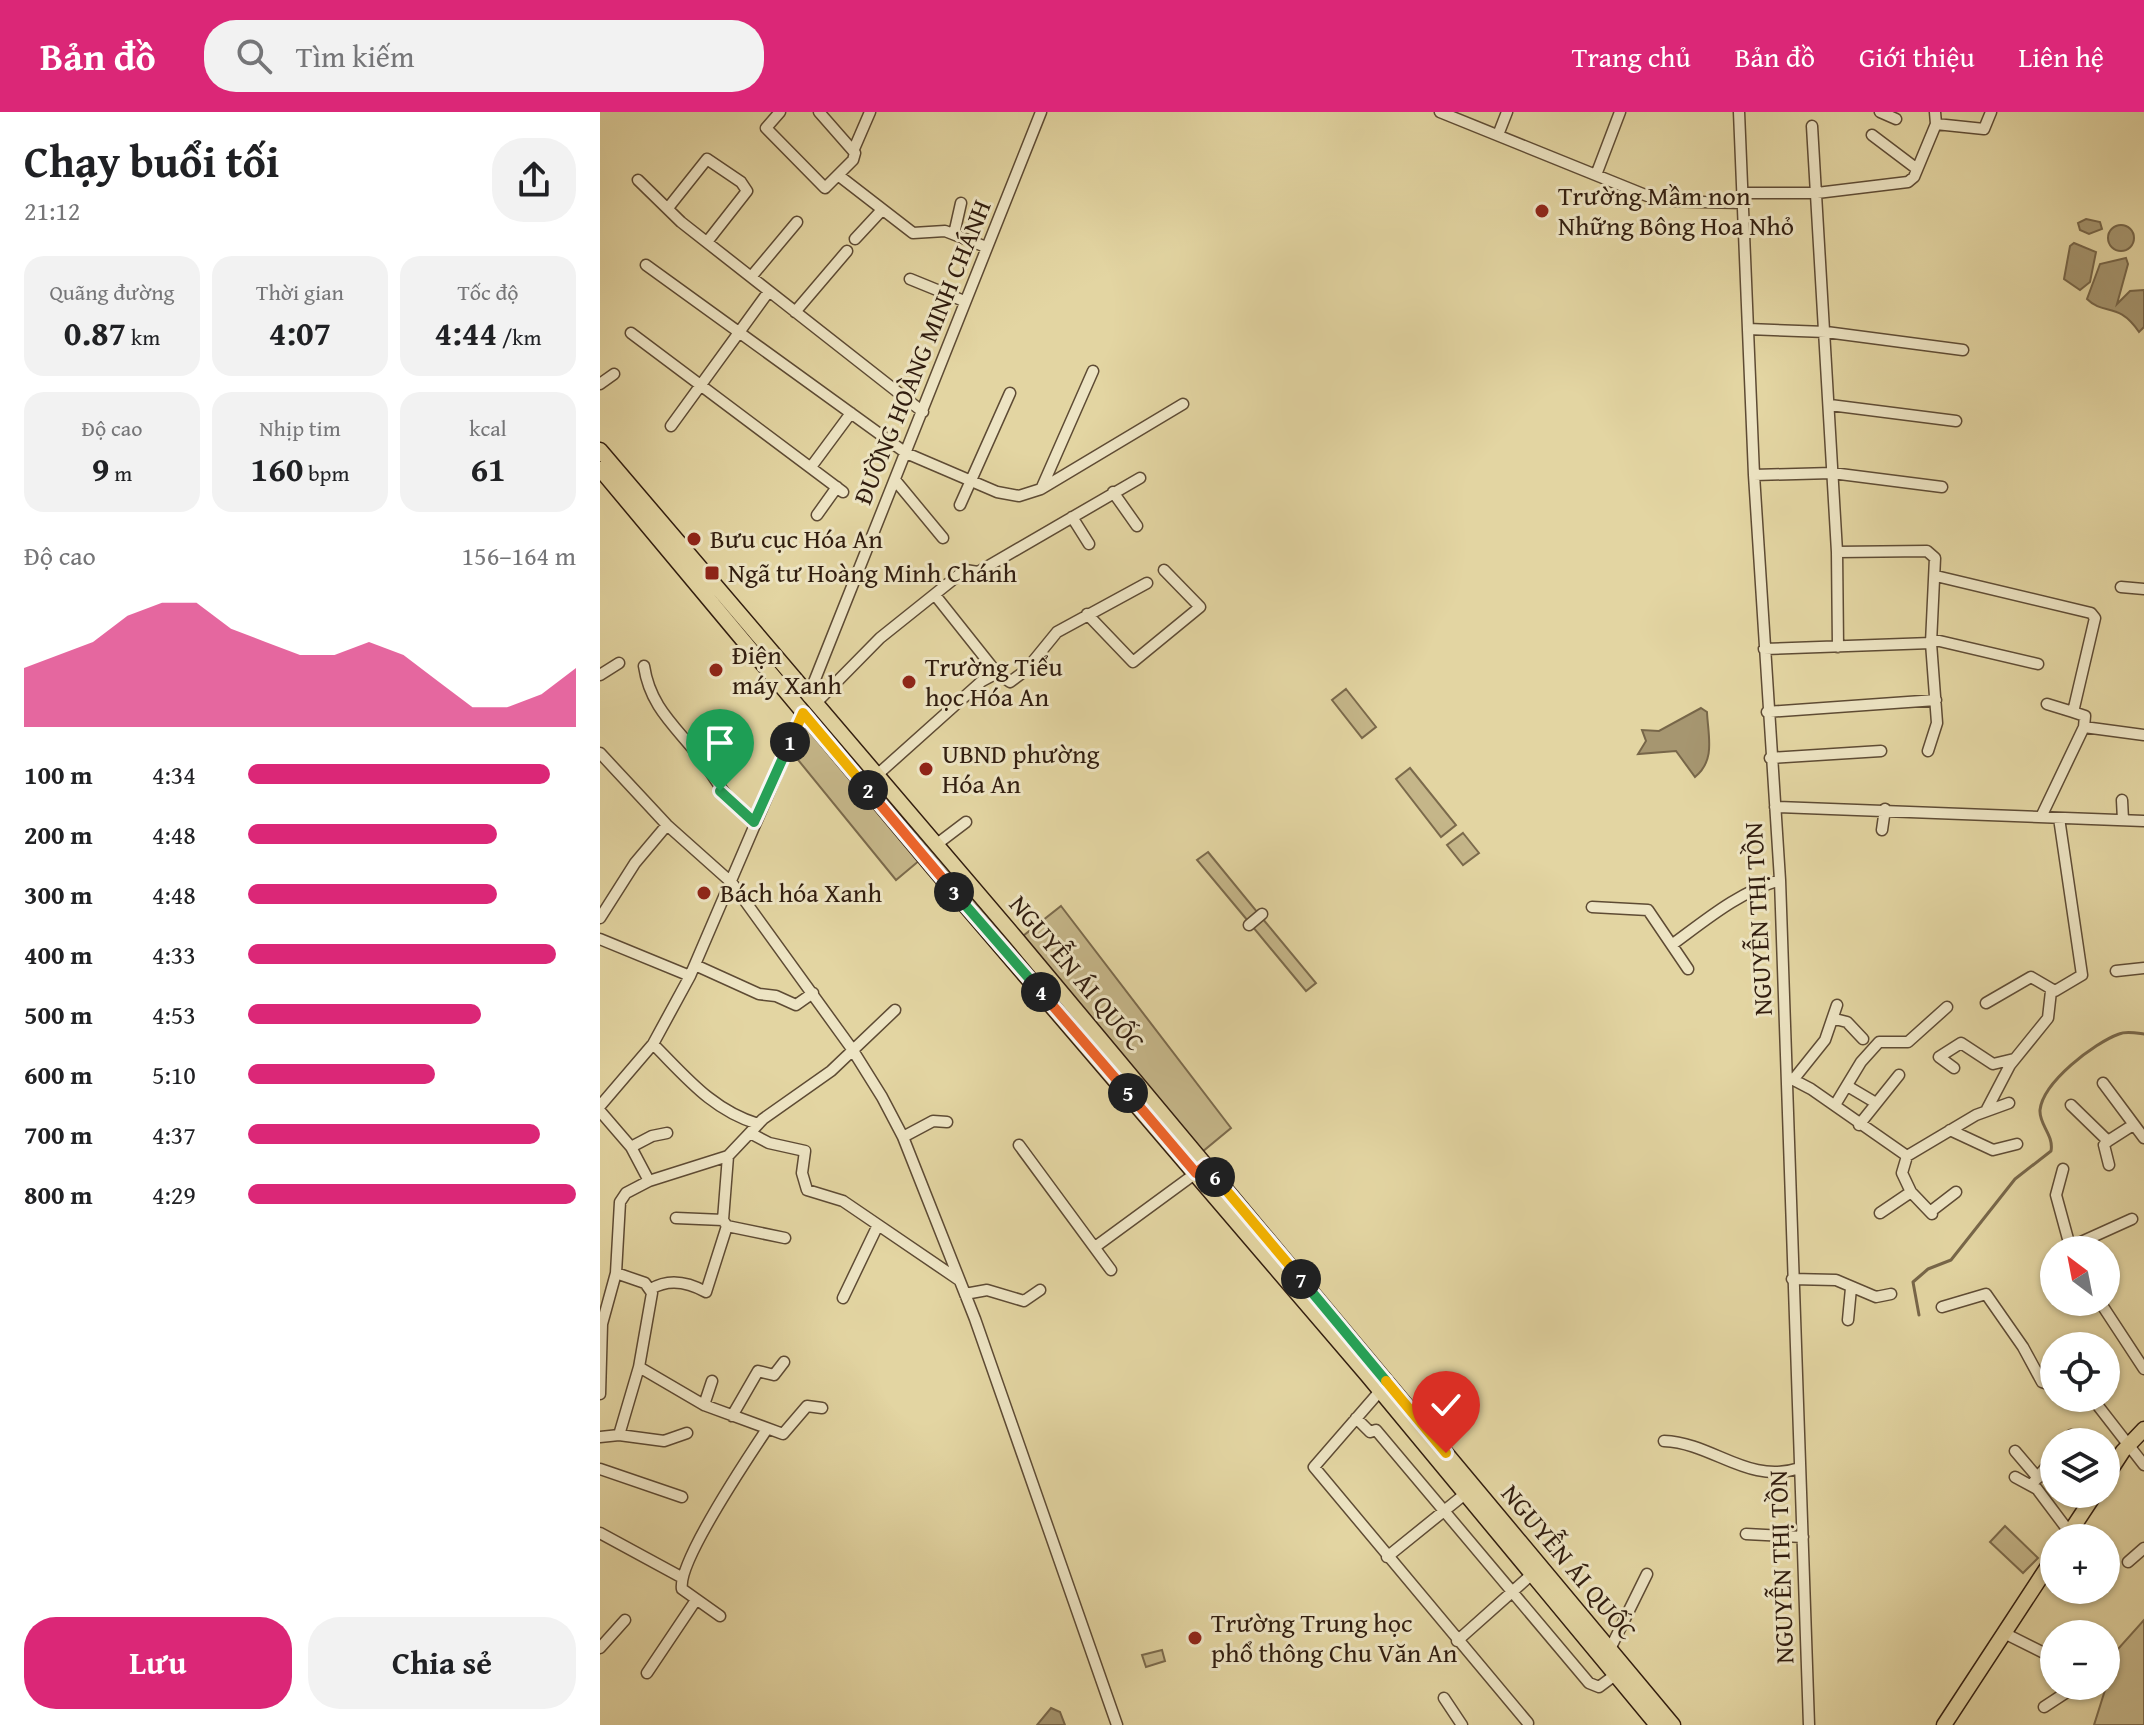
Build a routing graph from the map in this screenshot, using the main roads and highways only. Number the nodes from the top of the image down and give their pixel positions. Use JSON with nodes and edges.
{"nodes":[{"id":1,"x":600,"y":450,"type":"edge"},
{"id":2,"x":600,"y":469,"type":"edge"},
{"id":3,"x":809,"y":704,"type":"junction"},
{"id":4,"x":1201,"y":1169,"type":"junction"},
{"id":5,"x":2144,"y":1429,"type":"edge"},
{"id":6,"x":2120,"y":1454,"type":"edge"},
{"id":7,"x":2040,"y":1586,"type":"edge"},
{"id":8,"x":1635,"y":1689,"type":"junction"},
{"id":9,"x":1657,"y":1725,"type":"edge"},
{"id":10,"x":1673,"y":1725,"type":"edge"},
{"id":11,"x":1944,"y":1725,"type":"edge"}],
"edges":[{"from":1,"to":3,"type":"main road"},
{"from":2,"to":3,"type":"main road"},
{"from":3,"to":4,"type":"main road"},
{"from":3,"to":4,"type":"main road","name":"NGUYỄN ÁI QUỐC"},
{"from":4,"to":8,"type":"main road","name":"NGUYỄN ÁI QUỐC"},
{"from":4,"to":8,"type":"main road","name":"NGUYỄN ÁI QUỐC"},
{"from":5,"to":6,"type":"main road"},
{"from":7,"to":11,"type":"main road"},
{"from":8,"to":9,"type":"main road","name":"NGUYỄN ÁI QUỐC"},
{"from":8,"to":10,"type":"main road","name":"NGUYỄN ÁI QUỐC"}]}
